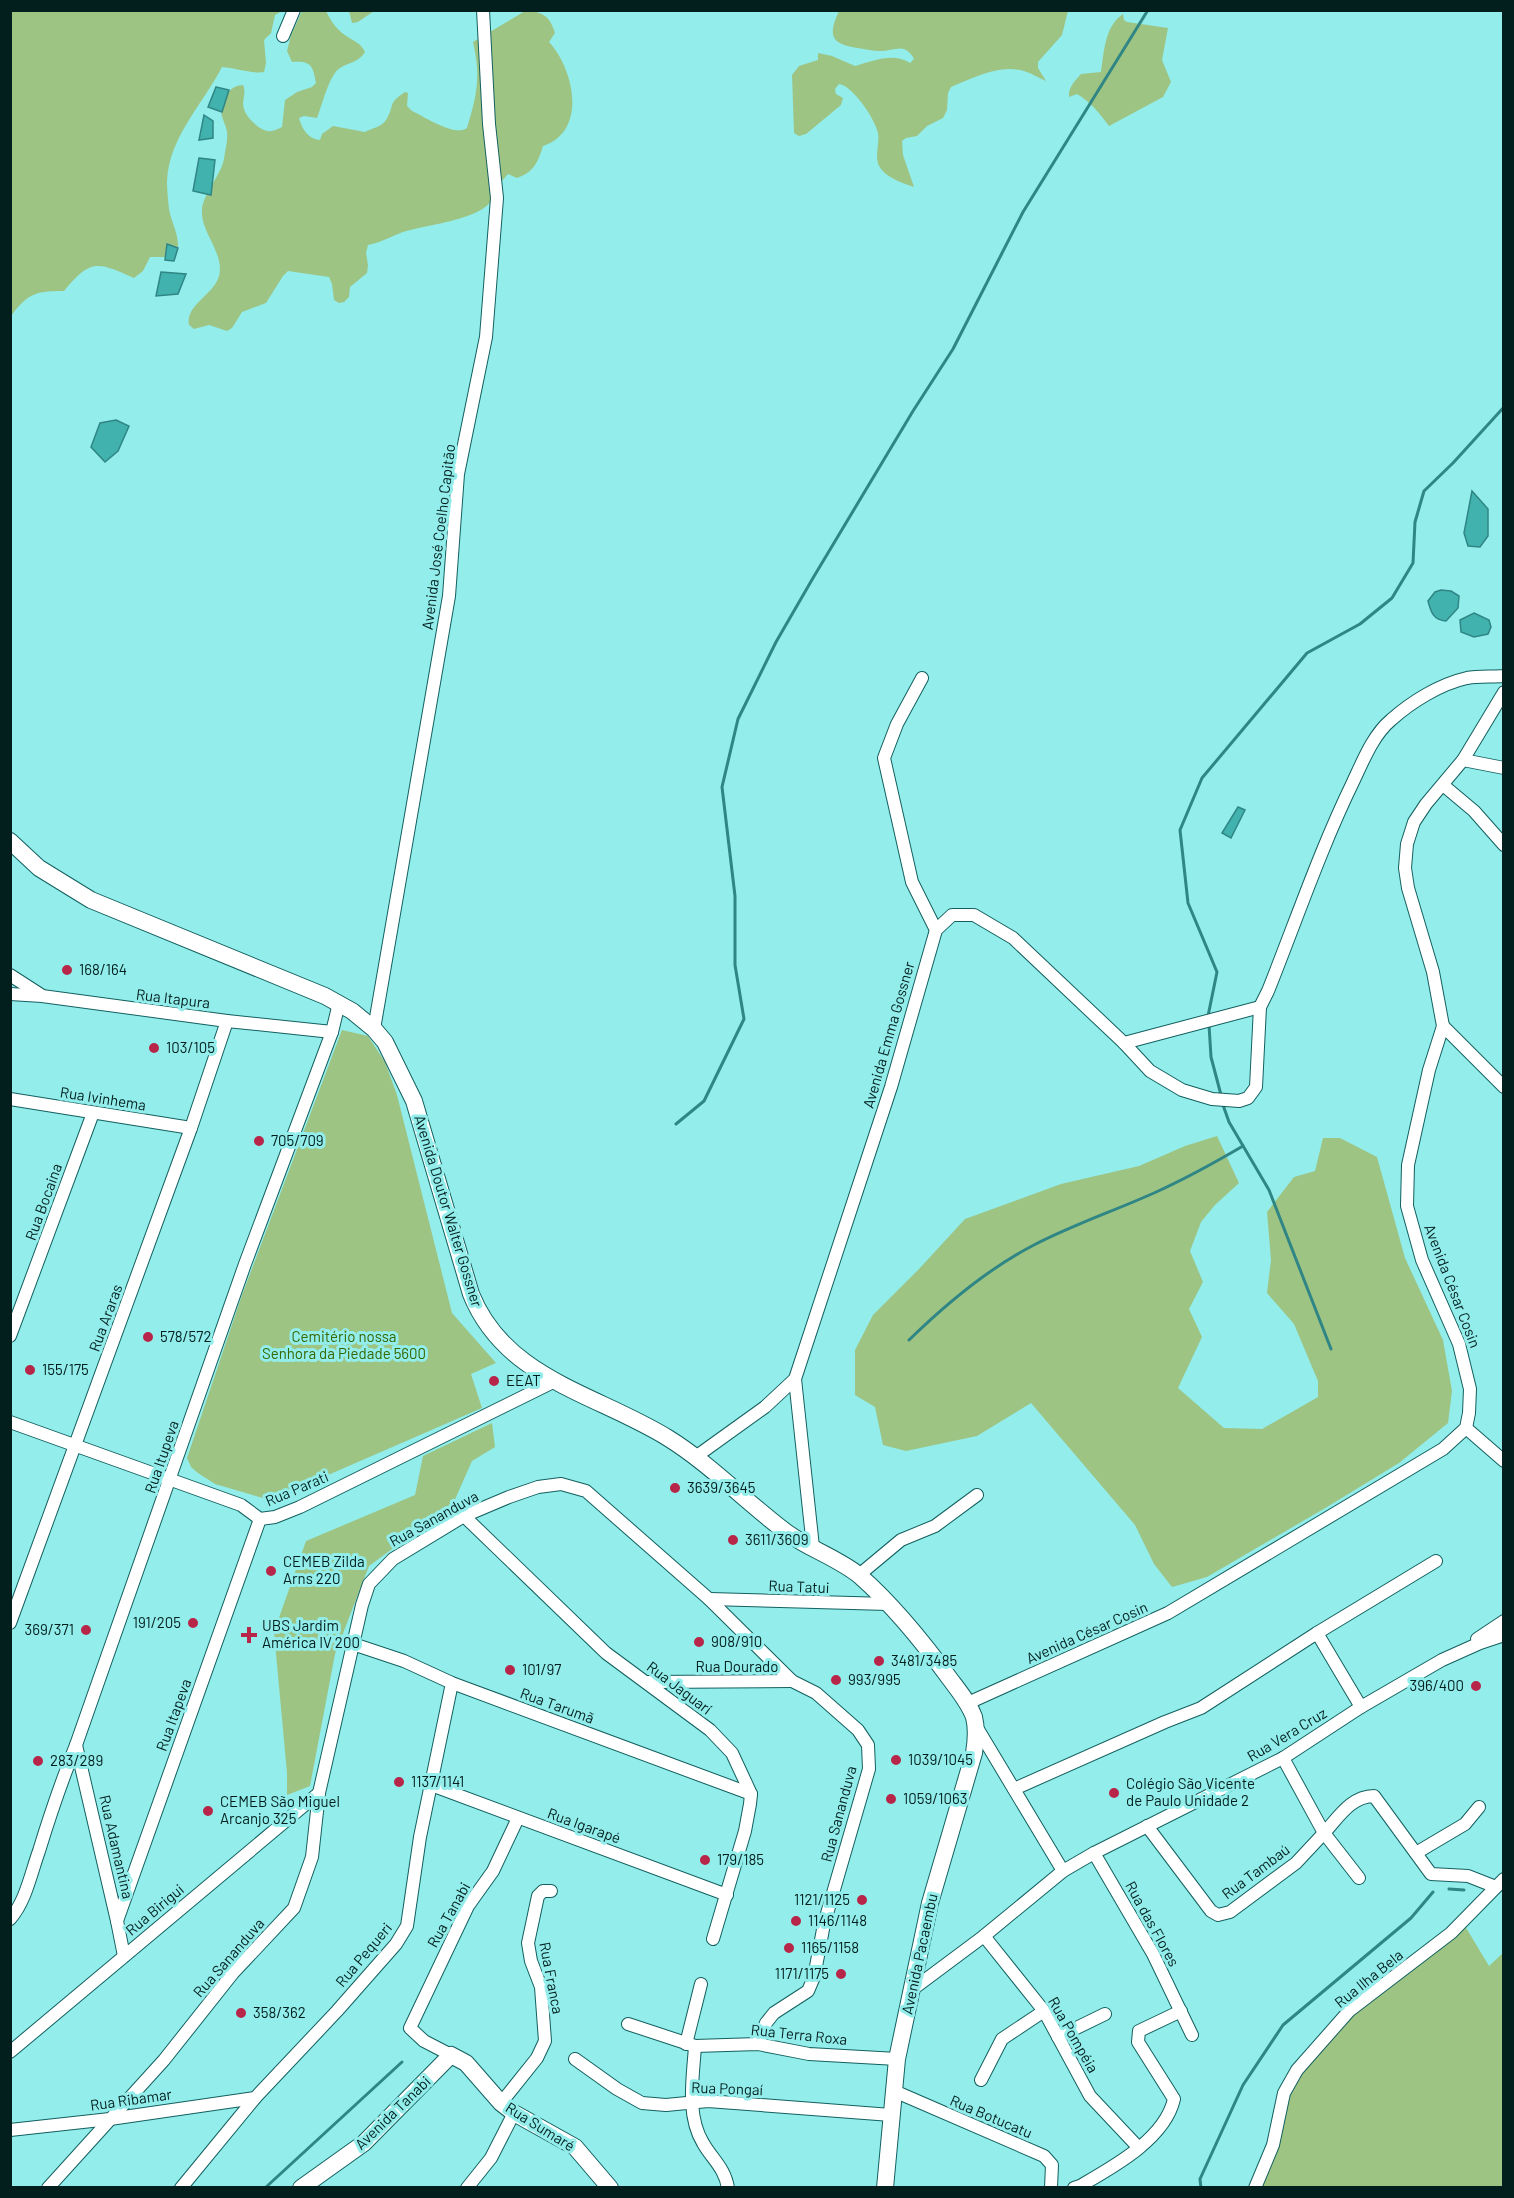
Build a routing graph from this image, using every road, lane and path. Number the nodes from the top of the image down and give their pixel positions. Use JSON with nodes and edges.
{"nodes":[{"id":1,"x":294,"y":10,"type":"edge"},
{"id":2,"x":483,"y":10,"type":"edge"},
{"id":3,"x":283,"y":36,"type":"dead end"},
{"id":4,"x":1503,"y":676,"type":"edge"},
{"id":5,"x":922,"y":678,"type":"dead end"},
{"id":6,"x":1503,"y":692,"type":"edge"},
{"id":7,"x":1463,"y":760,"type":"junction"},
{"id":8,"x":1503,"y":768,"type":"edge"},
{"id":9,"x":1443,"y":784,"type":"junction"},
{"id":10,"x":10,"y":841,"type":"edge"},
{"id":11,"x":1503,"y":845,"type":"edge"},
{"id":12,"x":936,"y":930,"type":"junction"},
{"id":13,"x":10,"y":975,"type":"edge"},
{"id":14,"x":10,"y":994,"type":"edge"},
{"id":15,"x":42,"y":996,"type":"junction"},
{"id":16,"x":339,"y":1003,"type":"junction"},
{"id":17,"x":1260,"y":1007,"type":"junction"},
{"id":18,"x":227,"y":1021,"type":"junction"},
{"id":19,"x":1443,"y":1026,"type":"junction"},
{"id":20,"x":374,"y":1029,"type":"junction"},
{"id":21,"x":332,"y":1032,"type":"junction"},
{"id":22,"x":1124,"y":1043,"type":"junction"},
{"id":23,"x":1503,"y":1087,"type":"edge"},
{"id":24,"x":10,"y":1099,"type":"edge"},
{"id":25,"x":93,"y":1113,"type":"junction"},
{"id":26,"x":191,"y":1128,"type":"junction"},
{"id":27,"x":10,"y":1336,"type":"edge"},
{"id":28,"x":795,"y":1379,"type":"junction"},
{"id":29,"x":555,"y":1381,"type":"junction"},
{"id":30,"x":10,"y":1422,"type":"edge"},
{"id":31,"x":1466,"y":1428,"type":"junction"},
{"id":32,"x":75,"y":1447,"type":"junction"},
{"id":33,"x":694,"y":1458,"type":"junction"},
{"id":34,"x":1503,"y":1461,"type":"edge"},
{"id":35,"x":171,"y":1478,"type":"junction"},
{"id":36,"x":977,"y":1495,"type":"dead end"},
{"id":37,"x":464,"y":1516,"type":"junction"},
{"id":38,"x":260,"y":1520,"type":"junction"},
{"id":39,"x":813,"y":1547,"type":"junction"},
{"id":40,"x":1436,"y":1561,"type":"dead end"},
{"id":41,"x":859,"y":1575,"type":"junction"},
{"id":42,"x":710,"y":1599,"type":"junction"},
{"id":43,"x":888,"y":1604,"type":"junction"},
{"id":44,"x":1503,"y":1621,"type":"edge"},
{"id":45,"x":10,"y":1623,"type":"edge"},
{"id":46,"x":1317,"y":1633,"type":"junction"},
{"id":47,"x":1503,"y":1635,"type":"edge"},
{"id":48,"x":353,"y":1644,"type":"junction"},
{"id":49,"x":1462,"y":1651,"type":"junction"},
{"id":50,"x":792,"y":1681,"type":"junction"},
{"id":51,"x":647,"y":1682,"type":"junction"},
{"id":52,"x":452,"y":1683,"type":"junction"},
{"id":53,"x":968,"y":1703,"type":"junction"},
{"id":54,"x":1361,"y":1707,"type":"junction"},
{"id":55,"x":975,"y":1725,"type":"junction"},
{"id":56,"x":76,"y":1745,"type":"junction"},
{"id":57,"x":1283,"y":1758,"type":"junction"},
{"id":58,"x":431,"y":1785,"type":"junction"},
{"id":59,"x":1014,"y":1789,"type":"junction"},
{"id":60,"x":319,"y":1792,"type":"junction"},
{"id":61,"x":751,"y":1794,"type":"junction"},
{"id":62,"x":1479,"y":1807,"type":"dead end"},
{"id":63,"x":519,"y":1818,"type":"junction"},
{"id":64,"x":1147,"y":1826,"type":"junction"},
{"id":65,"x":1324,"y":1833,"type":"junction"},
{"id":66,"x":1094,"y":1852,"type":"junction"},
{"id":67,"x":1416,"y":1853,"type":"junction"},
{"id":68,"x":1063,"y":1872,"type":"junction"},
{"id":69,"x":1359,"y":1878,"type":"dead end"},
{"id":70,"x":1499,"y":1883,"type":"edge"},
{"id":71,"x":551,"y":1891,"type":"dead end"},
{"id":72,"x":728,"y":1895,"type":"junction"},
{"id":73,"x":10,"y":1919,"type":"edge"},
{"id":74,"x":117,"y":1921,"type":"junction"},
{"id":75,"x":984,"y":1936,"type":"junction"},
{"id":76,"x":713,"y":1939,"type":"dead end"},
{"id":77,"x":124,"y":1956,"type":"junction"},
{"id":78,"x":701,"y":1984,"type":"dead end"},
{"id":79,"x":913,"y":1989,"type":"junction"},
{"id":80,"x":1044,"y":2010,"type":"junction"},
{"id":81,"x":1181,"y":2011,"type":"junction"},
{"id":82,"x":1105,"y":2014,"type":"dead end"},
{"id":83,"x":628,"y":2024,"type":"dead end"},
{"id":84,"x":410,"y":2028,"type":"joint"},
{"id":85,"x":1192,"y":2035,"type":"dead end"},
{"id":86,"x":1058,"y":2037,"type":"junction"},
{"id":87,"x":758,"y":2044,"type":"junction"},
{"id":88,"x":691,"y":2045,"type":"junction"},
{"id":89,"x":10,"y":2052,"type":"edge"},
{"id":90,"x":451,"y":2055,"type":"junction"},
{"id":91,"x":575,"y":2059,"type":"dead end"},
{"id":92,"x":897,"y":2059,"type":"junction"},
{"id":93,"x":981,"y":2080,"type":"dead end"},
{"id":94,"x":894,"y":2091,"type":"junction"},
{"id":95,"x":255,"y":2097,"type":"junction"},
{"id":96,"x":692,"y":2102,"type":"junction"},
{"id":97,"x":507,"y":2108,"type":"junction"},
{"id":98,"x":891,"y":2115,"type":"junction"},
{"id":99,"x":110,"y":2119,"type":"junction"},
{"id":100,"x":10,"y":2130,"type":"edge"},
{"id":101,"x":1138,"y":2147,"type":"junction"},
{"id":102,"x":728,"y":2185,"type":"edge"},
{"id":103,"x":48,"y":2187,"type":"edge"},
{"id":104,"x":181,"y":2187,"type":"edge"},
{"id":105,"x":301,"y":2187,"type":"edge"},
{"id":106,"x":467,"y":2187,"type":"edge"},
{"id":107,"x":610,"y":2187,"type":"edge"},
{"id":108,"x":741,"y":2187,"type":"edge"},
{"id":109,"x":885,"y":2187,"type":"edge"},
{"id":110,"x":1051,"y":2187,"type":"edge"},
{"id":111,"x":1078,"y":2187,"type":"edge"},
{"id":112,"x":1255,"y":2187,"type":"edge"}],
"edges":[{"from":1,"to":3,"type":"street"},
{"from":2,"to":20,"type":"street","name":"Avenida José Coelho Capitão"},
{"from":4,"to":17,"type":"street"},
{"from":5,"to":12,"type":"street"},
{"from":6,"to":7,"type":"street","name":"Avenida César Cosin"},
{"from":7,"to":8,"type":"street"},
{"from":7,"to":9,"type":"street","name":"Avenida César Cosin"},
{"from":9,"to":11,"type":"street"},
{"from":9,"to":19,"type":"street","name":"Avenida César Cosin"},
{"from":10,"to":16,"type":"main road","name":"Avenida Doutor Walter Gossner"},
{"from":12,"to":22,"type":"street"},
{"from":12,"to":28,"type":"street","name":"Avenida Emma Gossner"},
{"from":13,"to":15,"type":"street"},
{"from":14,"to":15,"type":"street","name":"Rua Itapura"},
{"from":15,"to":18,"type":"street","name":"Rua Itapura"},
{"from":16,"to":20,"type":"main road","name":"Avenida Doutor Walter Gossner"},
{"from":16,"to":21,"type":"street","name":"Rua Itupeva"},
{"from":17,"to":22,"type":"street"},
{"from":17,"to":22,"type":"street"},
{"from":18,"to":21,"type":"street","name":"Rua Itapura"},
{"from":18,"to":26,"type":"street","name":"Rua Araras"},
{"from":19,"to":23,"type":"street"},
{"from":19,"to":31,"type":"street","name":"Avenida César Cosin"},
{"from":20,"to":29,"type":"main road","name":"Avenida Doutor Walter Gossner"},
{"from":21,"to":35,"type":"street","name":"Rua Itupeva"},
{"from":24,"to":25,"type":"street","name":"Rua Ivinhema"},
{"from":25,"to":26,"type":"street","name":"Rua Ivinhema"},
{"from":25,"to":27,"type":"street","name":"Rua Bocaina"},
{"from":26,"to":32,"type":"street","name":"Rua Araras"},
{"from":28,"to":33,"type":"street","name":"Avenida Emma Gossner"},
{"from":28,"to":39,"type":"street","name":"Avenida Emma Gossner"},
{"from":29,"to":33,"type":"main road","name":"Avenida Doutor Walter Gossner"},
{"from":29,"to":38,"type":"street","name":"Rua Parati"},
{"from":30,"to":32,"type":"street","name":"Rua Parati"},
{"from":31,"to":34,"type":"street"},
{"from":31,"to":53,"type":"street","name":"Avenida César Cosin"},
{"from":32,"to":35,"type":"street","name":"Rua Parati"},
{"from":32,"to":45,"type":"street","name":"Rua Araras"},
{"from":33,"to":39,"type":"main road","name":"Avenida Doutor Walter Gossner"},
{"from":35,"to":38,"type":"street","name":"Rua Parati"},
{"from":35,"to":56,"type":"street","name":"Rua Itupeva"},
{"from":36,"to":41,"type":"street"},
{"from":37,"to":42,"type":"street","name":"Rua Sananduva"},
{"from":37,"to":48,"type":"street","name":"Rua Sananduva"},
{"from":37,"to":51,"type":"street","name":"Rua Jaguarí"},
{"from":38,"to":74,"type":"street","name":"Rua Itapeva"},
{"from":39,"to":41,"type":"main road","name":"Avenida Doutor Walter Gossner"},
{"from":40,"to":46,"type":"street"},
{"from":41,"to":43,"type":"main road","name":"Avenida Doutor Walter Gossner"},
{"from":42,"to":43,"type":"street","name":"Rua Tatui"},
{"from":42,"to":50,"type":"street","name":"Rua Sananduva"},
{"from":43,"to":53,"type":"main road","name":"Avenida Doutor Walter Gossner"},
{"from":44,"to":49,"type":"street"},
{"from":46,"to":54,"type":"street"},
{"from":46,"to":59,"type":"street"},
{"from":47,"to":49,"type":"street","name":"Rua Vera Cruz"},
{"from":48,"to":52,"type":"street","name":"Rua Tarumã"},
{"from":48,"to":60,"type":"street","name":"Rua Sananduva"},
{"from":49,"to":54,"type":"street","name":"Rua Vera Cruz"},
{"from":50,"to":51,"type":"street","name":"Rua Dourado"},
{"from":50,"to":87,"type":"street","name":"Rua Sananduva"},
{"from":51,"to":61,"type":"street","name":"Rua Jaguarí"},
{"from":52,"to":58,"type":"street","name":"Rua Pequeri"},
{"from":52,"to":61,"type":"street","name":"Rua Tarumã"},
{"from":53,"to":55,"type":"main road","name":"Avenida Doutor Walter Gossner"},
{"from":54,"to":57,"type":"street","name":"Rua Vera Cruz"},
{"from":55,"to":59,"type":"street","name":"Avenida Doutor Walter Gossner"},
{"from":55,"to":79,"type":"main road","name":"Avenida Pacaembu"},
{"from":56,"to":73,"type":"street","name":"Rua Itupeva"},
{"from":56,"to":74,"type":"street","name":"Rua Adamantina"},
{"from":57,"to":64,"type":"street","name":"Rua Vera Cruz"},
{"from":57,"to":65,"type":"street"},
{"from":58,"to":63,"type":"street","name":"Rua Igarapé"},
{"from":58,"to":95,"type":"street","name":"Rua Pequeri"},
{"from":59,"to":68,"type":"street","name":"Avenida Doutor Walter Gossner"},
{"from":60,"to":77,"type":"street","name":"Rua Birigui"},
{"from":60,"to":99,"type":"street","name":"Rua Sananduva"},
{"from":61,"to":72,"type":"street"},
{"from":62,"to":67,"type":"street"},
{"from":63,"to":72,"type":"street","name":"Rua Igarapé"},
{"from":63,"to":84,"type":"street","name":"Rua Tanabi"},
{"from":64,"to":65,"type":"street","name":"Rua Tambaú"},
{"from":64,"to":66,"type":"street","name":"Rua Vera Cruz"},
{"from":65,"to":67,"type":"street"},
{"from":65,"to":69,"type":"street"},
{"from":66,"to":68,"type":"street","name":"Rua Vera Cruz"},
{"from":66,"to":81,"type":"street","name":"Rua das Flores"},
{"from":67,"to":70,"type":"street"},
{"from":68,"to":75,"type":"street","name":"Rua Vera Cruz"},
{"from":70,"to":112,"type":"street","name":"Rua Ilha Bela"},
{"from":71,"to":97,"type":"street","name":"Rua Franca"},
{"from":72,"to":76,"type":"street"},
{"from":74,"to":77,"type":"street","name":"Rua Adamantina"},
{"from":75,"to":79,"type":"street","name":"Rua Vera Cruz"},
{"from":75,"to":80,"type":"street","name":"Rua Pompéia"},
{"from":77,"to":89,"type":"street","name":"Rua Birigui"},
{"from":78,"to":88,"type":"street"},
{"from":79,"to":92,"type":"main road","name":"Avenida Pacaembu"},
{"from":80,"to":86,"type":"street","name":"Rua Pompéia"},
{"from":80,"to":93,"type":"street"},
{"from":81,"to":85,"type":"street","name":"Rua das Flores"},
{"from":81,"to":101,"type":"street"},
{"from":82,"to":86,"type":"street"},
{"from":83,"to":88,"type":"street","name":"Rua Terra Roxa"},
{"from":84,"to":90,"type":"street","name":"Rua Sumaré"},
{"from":86,"to":101,"type":"street","name":"Rua Pompéia"},
{"from":87,"to":88,"type":"street","name":"Rua Terra Roxa"},
{"from":87,"to":92,"type":"street","name":"Rua Terra Roxa"},
{"from":88,"to":96,"type":"street"},
{"from":90,"to":97,"type":"main road","name":"Rua Sumaré"},
{"from":90,"to":105,"type":"main road","name":"Avenida Tanabi"},
{"from":91,"to":96,"type":"street","name":"Rua Pongaí"},
{"from":92,"to":94,"type":"main road","name":"Avenida Pacaembu"},
{"from":94,"to":98,"type":"main road","name":"Avenida Pacaembu"},
{"from":94,"to":110,"type":"street","name":"Rua Botucatu"},
{"from":95,"to":99,"type":"street","name":"Rua Ribamar"},
{"from":95,"to":104,"type":"street","name":"Rua Pequeri"},
{"from":96,"to":98,"type":"street","name":"Rua Pongaí"},
{"from":96,"to":102,"type":"street"},
{"from":97,"to":106,"type":"street"},
{"from":97,"to":107,"type":"main road","name":"Rua Sumaré"},
{"from":98,"to":109,"type":"main road","name":"Avenida Pacaembu"},
{"from":99,"to":100,"type":"street","name":"Rua Ribamar"},
{"from":99,"to":103,"type":"street","name":"Rua Sananduva"},
{"from":101,"to":111,"type":"street"},
{"from":102,"to":108,"type":"street"}]}
